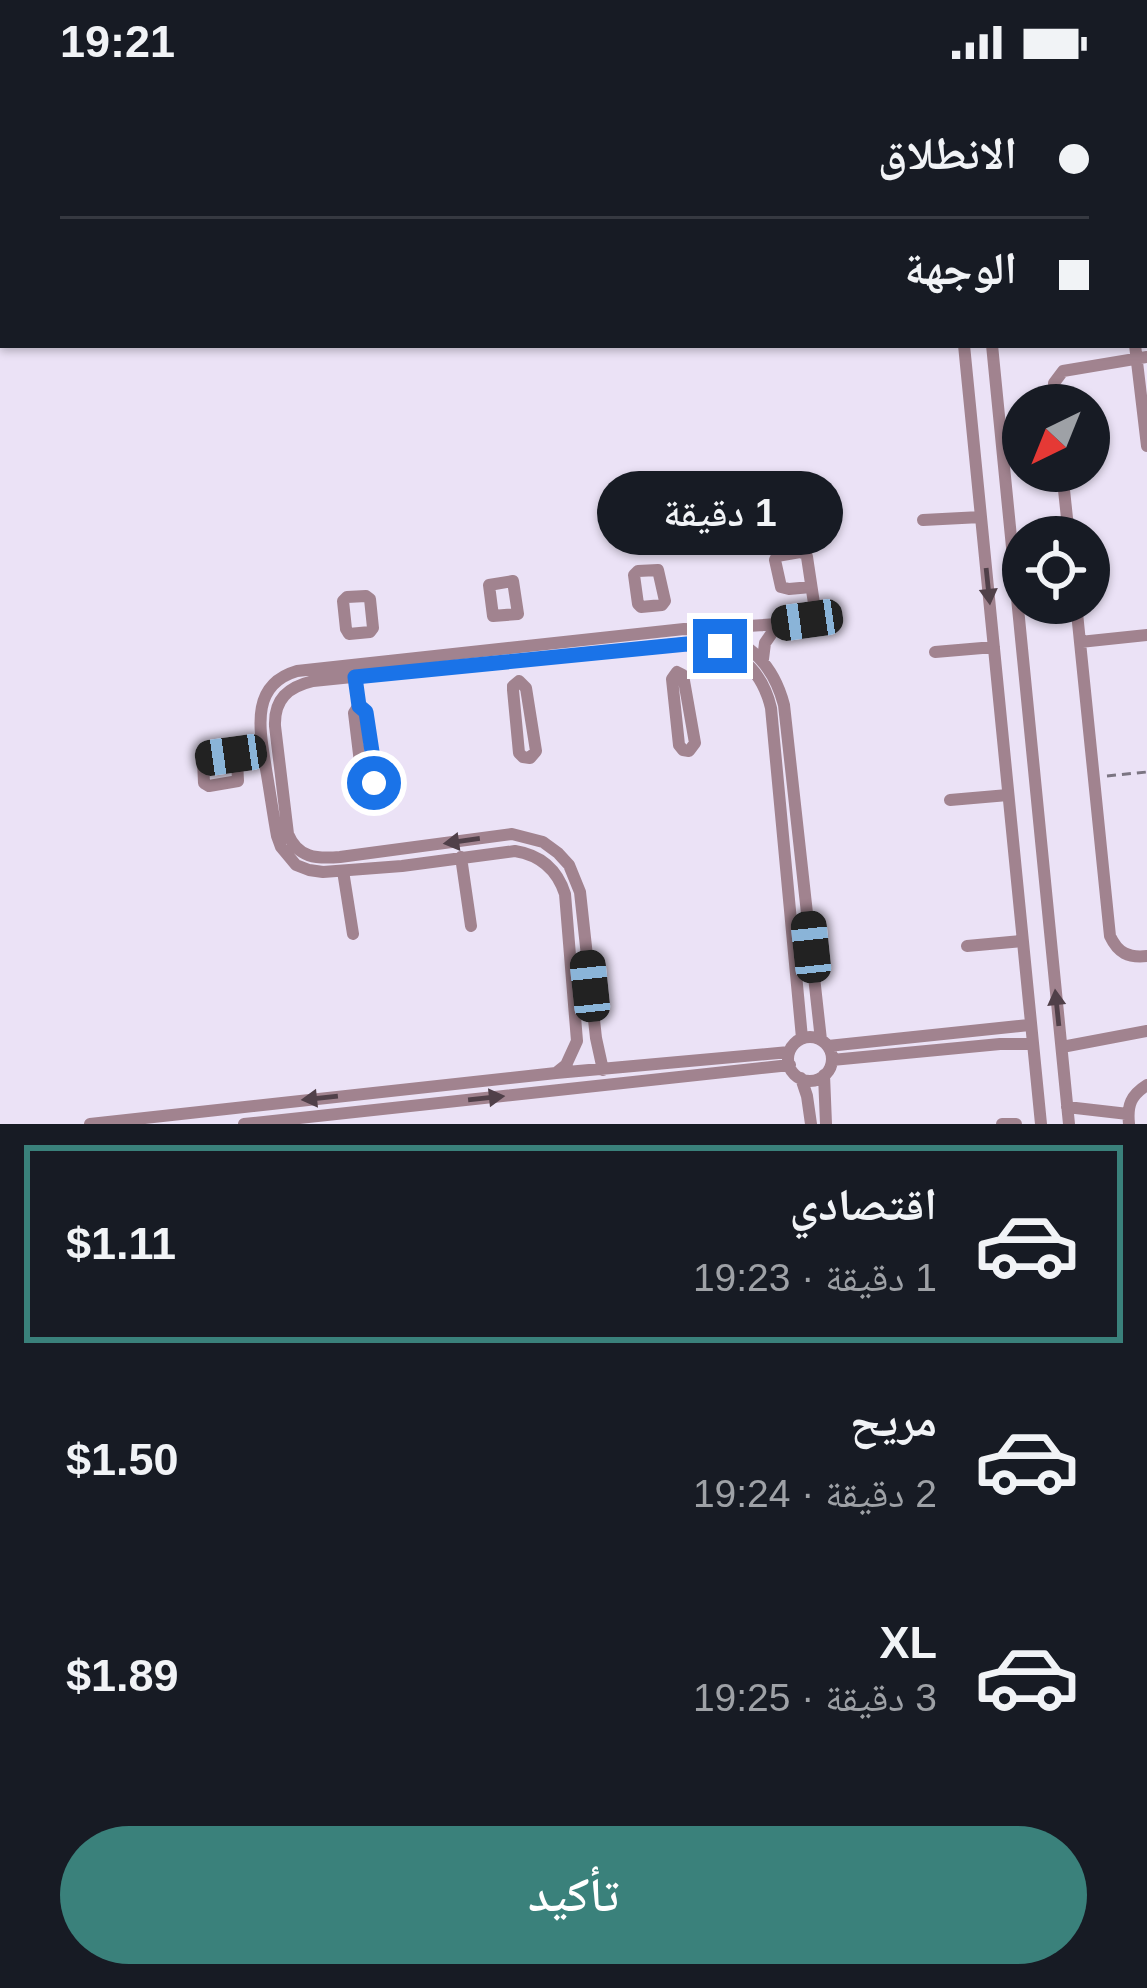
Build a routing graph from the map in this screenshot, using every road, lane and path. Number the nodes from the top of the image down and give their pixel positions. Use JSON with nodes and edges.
{"nodes":[{"id":1,"x":964,"y":348,"type":"edge"},
{"id":2,"x":992,"y":348,"type":"edge"},
{"id":3,"x":1140,"y":354,"type":"edge"},
{"id":4,"x":1054,"y":384,"type":"edge"},
{"id":5,"x":1000,"y":425,"type":"junction"},
{"id":6,"x":972,"y":428,"type":"junction"},
{"id":7,"x":1002,"y":442,"type":"edge"},
{"id":8,"x":1147,"y":446,"type":"edge"},
{"id":9,"x":977,"y":474,"type":"junction"},
{"id":10,"x":1002,"y":474,"type":"edge"},
{"id":11,"x":1008,"y":492,"type":"edge"},
{"id":12,"x":981,"y":517,"type":"junction"},
{"id":13,"x":923,"y":520,"type":"dead end"},
{"id":14,"x":811,"y":587,"type":"dead end"},
{"id":15,"x":651,"y":606,"type":"dead end"},
{"id":16,"x":506,"y":616,"type":"dead end"},
{"id":17,"x":778,"y":624,"type":"junction"},
{"id":18,"x":1078,"y":624,"type":"edge"},
{"id":19,"x":702,"y":629,"type":"junction"},
{"id":20,"x":361,"y":633,"type":"dead end"},
{"id":21,"x":654,"y":633,"type":"junction"},
{"id":22,"x":1147,"y":635,"type":"edge"},
{"id":23,"x":1080,"y":642,"type":"junction"},
{"id":24,"x":673,"y":645,"type":"junction"},
{"id":25,"x":994,"y":646,"type":"junction"},
{"id":26,"x":935,"y":652,"type":"dead end"},
{"id":27,"x":513,"y":654,"type":"junction"},
{"id":28,"x":763,"y":659,"type":"junction"},
{"id":29,"x":464,"y":660,"type":"junction"},
{"id":30,"x":365,"y":664,"type":"junction"},
{"id":31,"x":355,"y":677,"type":"junction"},
{"id":32,"x":518,"y":681,"type":"junction"},
{"id":33,"x":682,"y":712,"type":"dead end"},
{"id":34,"x":275,"y":726,"type":"junction"},
{"id":35,"x":260,"y":727,"type":"junction"},
{"id":36,"x":365,"y":746,"type":"dead end"},
{"id":37,"x":266,"y":766,"type":"junction"},
{"id":38,"x":238,"y":769,"type":"dead end"},
{"id":39,"x":1147,"y":772,"type":"edge"},
{"id":40,"x":1094,"y":777,"type":"junction"},
{"id":41,"x":1008,"y":795,"type":"junction"},
{"id":42,"x":950,"y":800,"type":"dead end"},
{"id":43,"x":399,"y":849,"type":"junction"},
{"id":44,"x":800,"y":854,"type":"junction"},
{"id":45,"x":785,"y":855,"type":"junction"},
{"id":46,"x":461,"y":857,"type":"junction"},
{"id":47,"x":402,"y":866,"type":"junction"},
{"id":48,"x":343,"y":871,"type":"junction"},
{"id":49,"x":471,"y":926,"type":"dead end"},
{"id":50,"x":353,"y":934,"type":"dead end"},
{"id":51,"x":1022,"y":940,"type":"junction"},
{"id":52,"x":967,"y":946,"type":"dead end"},
{"id":53,"x":1147,"y":956,"type":"edge"},
{"id":54,"x":1030,"y":1025,"type":"junction"},
{"id":55,"x":1000,"y":1028,"type":"junction"},
{"id":56,"x":1147,"y":1031,"type":"edge"},
{"id":57,"x":802,"y":1038,"type":"junction"},
{"id":58,"x":1032,"y":1044,"type":"junction"},
{"id":59,"x":1000,"y":1045,"type":"junction"},
{"id":60,"x":1062,"y":1047,"type":"junction"},
{"id":61,"x":827,"y":1049,"type":"junction"},
{"id":62,"x":789,"y":1059,"type":"junction"},
{"id":63,"x":603,"y":1070,"type":"junction"},
{"id":64,"x":556,"y":1073,"type":"junction"},
{"id":65,"x":824,"y":1075,"type":"junction"},
{"id":66,"x":801,"y":1078,"type":"junction"},
{"id":67,"x":1147,"y":1085,"type":"edge"},
{"id":68,"x":1067,"y":1107,"type":"junction"},
{"id":69,"x":1128,"y":1119,"type":"edge"},
{"id":70,"x":91,"y":1124,"type":"edge"},
{"id":71,"x":244,"y":1124,"type":"edge"},
{"id":72,"x":811,"y":1124,"type":"edge"},
{"id":73,"x":826,"y":1124,"type":"edge"},
{"id":74,"x":1002,"y":1124,"type":"edge"},
{"id":75,"x":1016,"y":1124,"type":"edge"},
{"id":76,"x":1041,"y":1124,"type":"edge"},
{"id":77,"x":1069,"y":1124,"type":"edge"}],
"edges":[{"from":1,"to":6,"type":"street"},
{"from":2,"to":5,"type":"street"},
{"from":3,"to":4,"type":"street"},
{"from":3,"to":8,"type":"street"},
{"from":5,"to":6,"type":"street"},
{"from":5,"to":7,"type":"street"},
{"from":6,"to":9,"type":"street"},
{"from":9,"to":10,"type":"street"},
{"from":9,"to":12,"type":"street"},
{"from":60,"to":11,"type":"street","one_way":true},
{"from":12,"to":13,"type":"street"},
{"from":12,"to":25,"type":"street","one_way":true},
{"from":14,"to":17,"type":"street"},
{"from":15,"to":21,"type":"street"},
{"from":16,"to":27,"type":"street"},
{"from":17,"to":19,"type":"street"},
{"from":17,"to":28,"type":"street"},
{"from":18,"to":23,"type":"street"},
{"from":19,"to":21,"type":"street"},
{"from":19,"to":28,"type":"street"},
{"from":20,"to":30,"type":"street"},
{"from":21,"to":27,"type":"street"},
{"from":22,"to":23,"type":"street"},
{"from":23,"to":40,"type":"street"},
{"from":24,"to":27,"type":"street"},
{"from":24,"to":33,"type":"street"},
{"from":24,"to":45,"type":"street"},
{"from":25,"to":26,"type":"street"},
{"from":25,"to":41,"type":"street"},
{"from":27,"to":29,"type":"street"},
{"from":27,"to":32,"type":"street"},
{"from":28,"to":44,"type":"street"},
{"from":29,"to":30,"type":"street"},
{"from":29,"to":31,"type":"street"},
{"from":30,"to":35,"type":"street"},
{"from":31,"to":34,"type":"street"},
{"from":31,"to":36,"type":"street"},
{"from":32,"to":32,"type":"street"},
{"from":34,"to":35,"type":"street"},
{"from":34,"to":43,"type":"street"},
{"from":35,"to":37,"type":"street"},
{"from":37,"to":38,"type":"street"},
{"from":37,"to":48,"type":"street"},
{"from":39,"to":40,"type":"path"},
{"from":40,"to":53,"type":"street"},
{"from":41,"to":42,"type":"street"},
{"from":41,"to":51,"type":"street"},
{"from":43,"to":47,"type":"street"},
{"from":63,"to":43,"type":"street","one_way":true},
{"from":44,"to":45,"type":"street"},
{"from":44,"to":61,"type":"street"},
{"from":45,"to":57,"type":"street"},
{"from":46,"to":47,"type":"street"},
{"from":46,"to":49,"type":"street"},
{"from":46,"to":64,"type":"street"},
{"from":47,"to":48,"type":"street"},
{"from":48,"to":50,"type":"street"},
{"from":51,"to":52,"type":"street"},
{"from":51,"to":54,"type":"street"},
{"from":54,"to":55,"type":"street"},
{"from":54,"to":58,"type":"street"},
{"from":55,"to":59,"type":"street"},
{"from":55,"to":61,"type":"street"},
{"from":56,"to":60,"type":"street"},
{"from":57,"to":61,"type":"street"},
{"from":57,"to":62,"type":"street"},
{"from":58,"to":59,"type":"street"},
{"from":58,"to":76,"type":"street"},
{"from":59,"to":61,"type":"street"},
{"from":60,"to":68,"type":"street"},
{"from":61,"to":65,"type":"street"},
{"from":62,"to":63,"type":"street"},
{"from":62,"to":66,"type":"street"},
{"from":71,"to":62,"type":"street","one_way":true},
{"from":63,"to":64,"type":"street"},
{"from":64,"to":70,"type":"street","one_way":true},
{"from":65,"to":66,"type":"street"},
{"from":65,"to":73,"type":"street"},
{"from":66,"to":72,"type":"street"},
{"from":67,"to":69,"type":"street"},
{"from":68,"to":69,"type":"street"},
{"from":68,"to":77,"type":"street"},
{"from":74,"to":75,"type":"street"}]}
